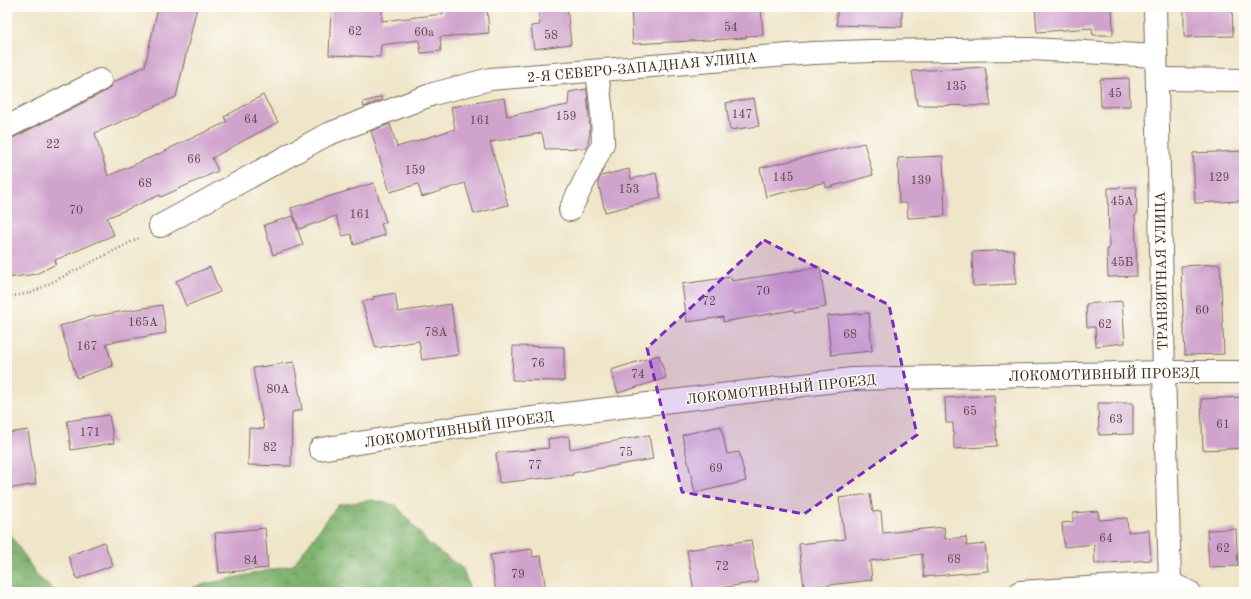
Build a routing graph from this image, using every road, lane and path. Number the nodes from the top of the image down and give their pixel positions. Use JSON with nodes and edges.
{"nodes":[{"id":1,"x":1155,"y":7,"type":"edge"},
{"id":2,"x":1156,"y":56,"type":"junction"},
{"id":3,"x":597,"y":71,"type":"junction"},
{"id":4,"x":1157,"y":79,"type":"junction"},
{"id":5,"x":100,"y":80,"type":"dead end"},
{"id":6,"x":1244,"y":80,"type":"edge"},
{"id":7,"x":7,"y":126,"type":"edge"},
{"id":8,"x":570,"y":210,"type":"dead end"},
{"id":9,"x":160,"y":226,"type":"joint"},
{"id":10,"x":7,"y":297,"type":"edge"},
{"id":11,"x":1164,"y":372,"type":"junction"},
{"id":12,"x":1244,"y":372,"type":"edge"},
{"id":13,"x":320,"y":449,"type":"dead end"},
{"id":14,"x":1180,"y":588,"type":"edge"},
{"id":15,"x":1020,"y":592,"type":"edge"}],
"edges":[{"from":1,"to":2,"type":"street","name":"ТРАНЗИТНАЯ УЛИЦА"},
{"from":2,"to":3,"type":"street","name":"2-Я СЕВЕРО-ЗАПАДНАЯ УЛИЦА"},
{"from":2,"to":4,"type":"street","name":"ТРАНЗИТНАЯ УЛИЦА"},
{"from":3,"to":8,"type":"street"},
{"from":3,"to":9,"type":"street","name":"2-Я СЕВЕРО-ЗАПАДНАЯ УЛИЦА"},
{"from":4,"to":6,"type":"street"},
{"from":4,"to":11,"type":"street","name":"ТРАНЗИТНАЯ УЛИЦА"},
{"from":5,"to":7,"type":"street"},
{"from":9,"to":10,"type":"path"},
{"from":11,"to":12,"type":"street","name":"ЛОКОМОТИВНЫЙ ПРОЕЗД"},
{"from":11,"to":13,"type":"street","name":"ЛОКОМОТИВНЫЙ ПРОЕЗД"},
{"from":11,"to":14,"type":"street","name":"ТРАНЗИТНАЯ УЛИЦА"},
{"from":14,"to":15,"type":"street"}]}
